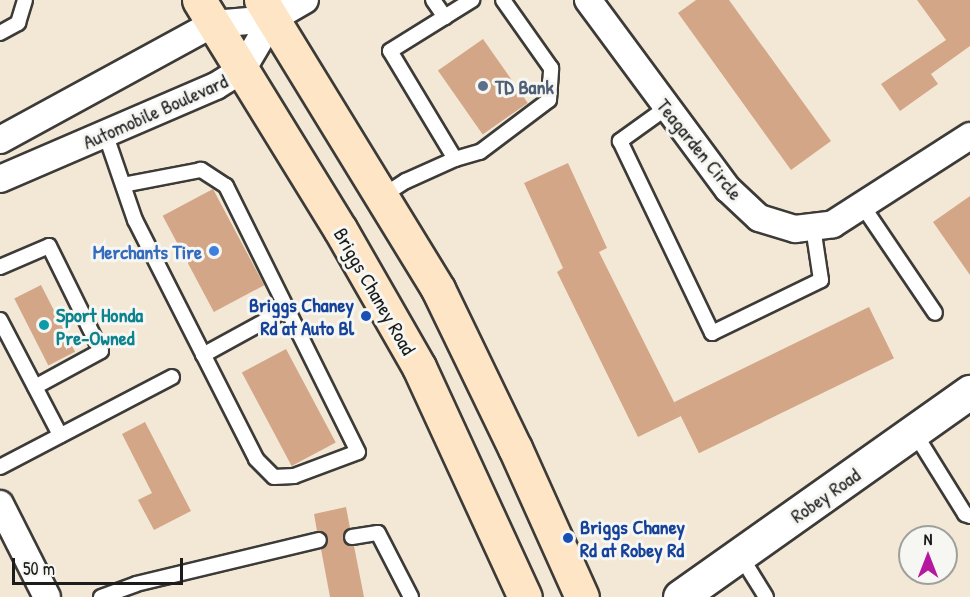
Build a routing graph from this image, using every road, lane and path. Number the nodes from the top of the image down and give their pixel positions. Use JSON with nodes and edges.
{"nodes":[{"id":1,"x":25,"y":0,"type":"edge"},
{"id":2,"x":305,"y":0,"type":"edge"},
{"id":3,"x":433,"y":0,"type":"edge"},
{"id":4,"x":472,"y":0,"type":"edge"},
{"id":5,"x":504,"y":0,"type":"edge"},
{"id":6,"x":588,"y":0,"type":"edge"},
{"id":7,"x":266,"y":10,"type":"edge"},
{"id":8,"x":206,"y":12,"type":"edge"},
{"id":9,"x":445,"y":17,"type":"junction"},
{"id":10,"x":0,"y":33,"type":"edge"},
{"id":11,"x":242,"y":70,"type":"junction"},
{"id":12,"x":666,"y":108,"type":"junction"},
{"id":13,"x":105,"y":134,"type":"junction"},
{"id":14,"x":970,"y":135,"type":"edge"},
{"id":15,"x":0,"y":140,"type":"edge"},
{"id":16,"x":455,"y":159,"type":"junction"},
{"id":17,"x":0,"y":179,"type":"edge"},
{"id":18,"x":123,"y":185,"type":"junction"},
{"id":19,"x":381,"y":197,"type":"junction"},
{"id":20,"x":862,"y":205,"type":"junction"},
{"id":21,"x":813,"y":227,"type":"junction"},
{"id":22,"x":0,"y":267,"type":"edge"},
{"id":23,"x":287,"y":309,"type":"junction"},
{"id":24,"x":934,"y":313,"type":"dead end"},
{"id":25,"x":0,"y":320,"type":"edge"},
{"id":26,"x":203,"y":355,"type":"junction"},
{"id":27,"x":172,"y":377,"type":"dead end"},
{"id":28,"x":35,"y":387,"type":"junction"},
{"id":29,"x":970,"y":392,"type":"edge"},
{"id":30,"x":914,"y":432,"type":"junction"},
{"id":31,"x":60,"y":435,"type":"junction"},
{"id":32,"x":0,"y":467,"type":"edge"},
{"id":33,"x":0,"y":504,"type":"edge"},
{"id":34,"x":970,"y":516,"type":"edge"},
{"id":35,"x":352,"y":537,"type":"dead end"},
{"id":36,"x":319,"y":540,"type":"dead end"},
{"id":37,"x":740,"y":555,"type":"junction"},
{"id":38,"x":138,"y":591,"type":"edge"},
{"id":39,"x":47,"y":597,"type":"edge"},
{"id":40,"x":101,"y":597,"type":"edge"},
{"id":41,"x":411,"y":597,"type":"edge"},
{"id":42,"x":525,"y":597,"type":"edge"},
{"id":43,"x":582,"y":597,"type":"edge"},
{"id":44,"x":680,"y":597,"type":"edge"},
{"id":45,"x":766,"y":597,"type":"edge"}],
"edges":[{"from":1,"to":10,"type":"lane"},
{"from":2,"to":7,"type":"street"},
{"from":3,"to":9,"type":"lane"},
{"from":4,"to":9,"type":"lane"},
{"from":5,"to":16,"type":"lane"},
{"from":6,"to":12,"type":"street","name":"Teagarden Circle"},
{"from":7,"to":8,"type":"street"},
{"from":7,"to":11,"type":"street","name":"Automobile Boulevard"},
{"from":7,"to":19,"type":"main road"},
{"from":8,"to":11,"type":"main road","name":"Briggs Chaney Road"},
{"from":8,"to":15,"type":"street"},
{"from":9,"to":16,"type":"lane"},
{"from":11,"to":13,"type":"street","name":"Automobile Boulevard"},
{"from":11,"to":42,"type":"main road","name":"Briggs Chaney Road"},
{"from":12,"to":21,"type":"street","name":"Teagarden Circle"},
{"from":12,"to":21,"type":"lane"},
{"from":13,"to":17,"type":"street","name":"Automobile Boulevard"},
{"from":13,"to":18,"type":"lane"},
{"from":14,"to":20,"type":"street","name":"Teagarden Circle"},
{"from":16,"to":19,"type":"lane"},
{"from":18,"to":23,"type":"lane"},
{"from":18,"to":26,"type":"lane"},
{"from":19,"to":43,"type":"main road"},
{"from":20,"to":21,"type":"street","name":"Teagarden Circle"},
{"from":20,"to":24,"type":"lane"},
{"from":22,"to":28,"type":"lane"},
{"from":23,"to":26,"type":"lane"},
{"from":23,"to":26,"type":"lane"},
{"from":25,"to":28,"type":"lane"},
{"from":27,"to":31,"type":"lane"},
{"from":28,"to":31,"type":"lane"},
{"from":29,"to":30,"type":"street","name":"Robey Road"},
{"from":30,"to":34,"type":"lane"},
{"from":30,"to":37,"type":"street","name":"Robey Road"},
{"from":31,"to":32,"type":"lane"},
{"from":33,"to":39,"type":"street"},
{"from":35,"to":41,"type":"lane"},
{"from":36,"to":38,"type":"lane"},
{"from":37,"to":44,"type":"street","name":"Robey Road"},
{"from":37,"to":45,"type":"lane"},
{"from":38,"to":40,"type":"lane"}]}
